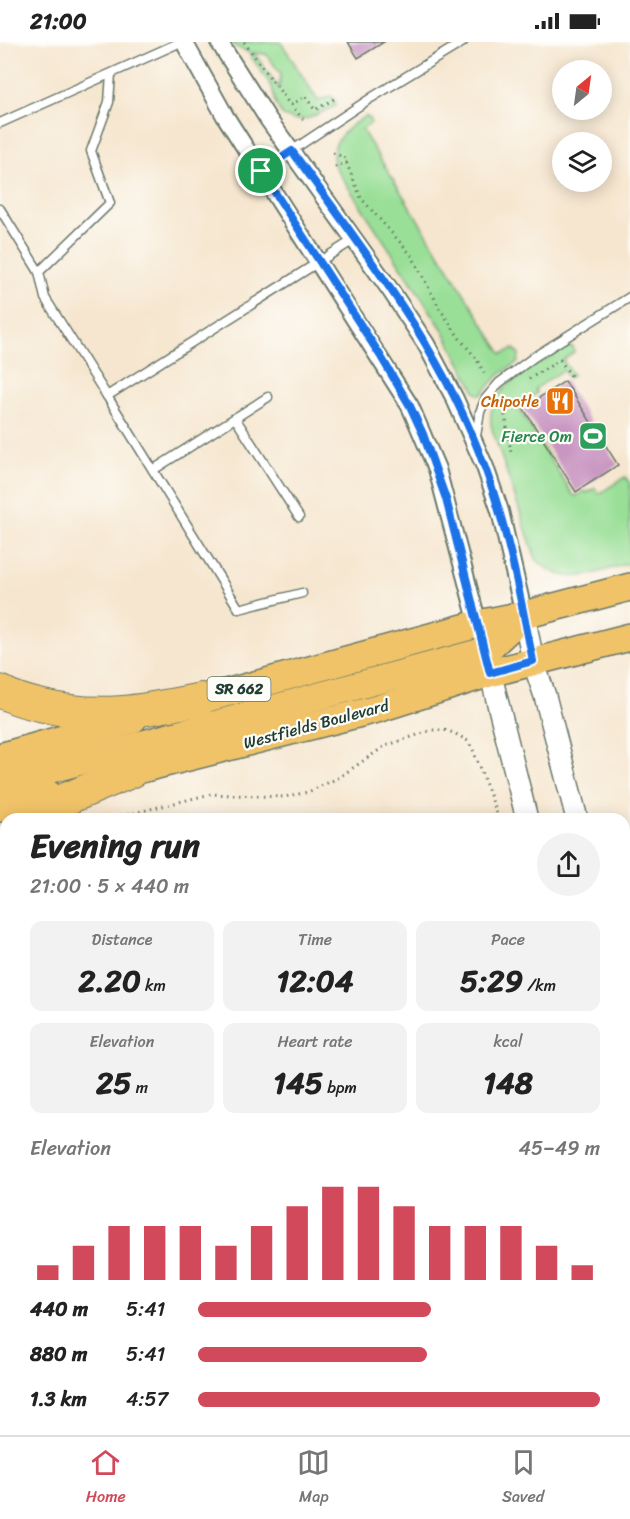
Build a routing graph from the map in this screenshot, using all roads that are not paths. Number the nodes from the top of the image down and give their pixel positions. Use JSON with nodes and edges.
{"nodes":[{"id":1,"x":183,"y":42,"type":"edge"},
{"id":2,"x":219,"y":42,"type":"edge"},
{"id":3,"x":463,"y":42,"type":"edge"},
{"id":4,"x":111,"y":74,"type":"junction"},
{"id":5,"x":0,"y":123,"type":"edge"},
{"id":6,"x":292,"y":151,"type":"junction"},
{"id":7,"x":261,"y":171,"type":"junction"},
{"id":8,"x":0,"y":209,"type":"edge"},
{"id":9,"x":355,"y":239,"type":"junction"},
{"id":10,"x":319,"y":261,"type":"junction"},
{"id":11,"x":39,"y":272,"type":"junction"},
{"id":12,"x":630,"y":297,"type":"edge"},
{"id":13,"x":107,"y":396,"type":"junction"},
{"id":14,"x":268,"y":397,"type":"dead end"},
{"id":15,"x":235,"y":418,"type":"junction"},
{"id":16,"x":476,"y":442,"type":"junction"},
{"id":17,"x":153,"y":471,"type":"junction"},
{"id":18,"x":299,"y":517,"type":"dead end"},
{"id":19,"x":630,"y":587,"type":"edge"},
{"id":20,"x":302,"y":593,"type":"dead end"},
{"id":21,"x":524,"y":615,"type":"junction"},
{"id":22,"x":478,"y":624,"type":"junction"},
{"id":23,"x":630,"y":637,"type":"edge"},
{"id":24,"x":533,"y":661,"type":"junction"},
{"id":25,"x":488,"y":662,"type":"junction"},
{"id":26,"x":0,"y":691,"type":"edge"},
{"id":27,"x":201,"y":699,"type":"junction"},
{"id":28,"x":0,"y":757,"type":"edge"},
{"id":29,"x":133,"y":771,"type":"junction"},
{"id":30,"x":0,"y":783,"type":"edge"},
{"id":31,"x":0,"y":808,"type":"edge"},
{"id":32,"x":32,"y":813,"type":"edge"},
{"id":33,"x":526,"y":813,"type":"edge"},
{"id":34,"x":575,"y":813,"type":"edge"}],
"edges":[{"from":1,"to":4,"type":"lane"},
{"from":1,"to":7,"type":"street"},
{"from":2,"to":6,"type":"street"},
{"from":3,"to":6,"type":"lane"},
{"from":4,"to":5,"type":"lane"},
{"from":4,"to":11,"type":"lane"},
{"from":6,"to":7,"type":"lane"},
{"from":6,"to":9,"type":"street"},
{"from":7,"to":10,"type":"street"},
{"from":8,"to":11,"type":"lane"},
{"from":9,"to":10,"type":"lane"},
{"from":9,"to":16,"type":"street"},
{"from":10,"to":13,"type":"lane"},
{"from":10,"to":22,"type":"street"},
{"from":11,"to":13,"type":"lane"},
{"from":12,"to":16,"type":"lane"},
{"from":13,"to":17,"type":"lane"},
{"from":14,"to":15,"type":"lane"},
{"from":15,"to":17,"type":"lane"},
{"from":15,"to":18,"type":"lane"},
{"from":16,"to":21,"type":"street"},
{"from":17,"to":20,"type":"lane"},
{"from":19,"to":21,"type":"main road","number":"SR 662"},
{"from":21,"to":22,"type":"main road","number":"SR 662"},
{"from":21,"to":24,"type":"street"},
{"from":21,"to":25,"type":"main road"},
{"from":22,"to":25,"type":"street"},
{"from":22,"to":27,"type":"main road","number":"SR 662"},
{"from":23,"to":24,"type":"main road","name":"Westfields Boulevard"},
{"from":24,"to":25,"type":"main road","name":"Westfields Boulevard"},
{"from":24,"to":34,"type":"street"},
{"from":25,"to":29,"type":"main road","name":"Westfields Boulevard"},
{"from":25,"to":30,"type":"main road"},
{"from":25,"to":33,"type":"street"},
{"from":26,"to":27,"type":"highway"},
{"from":27,"to":28,"type":"main road","number":"SR 662"},
{"from":29,"to":31,"type":"main road","name":"Westfields Boulevard"},
{"from":29,"to":32,"type":"highway"}]}
